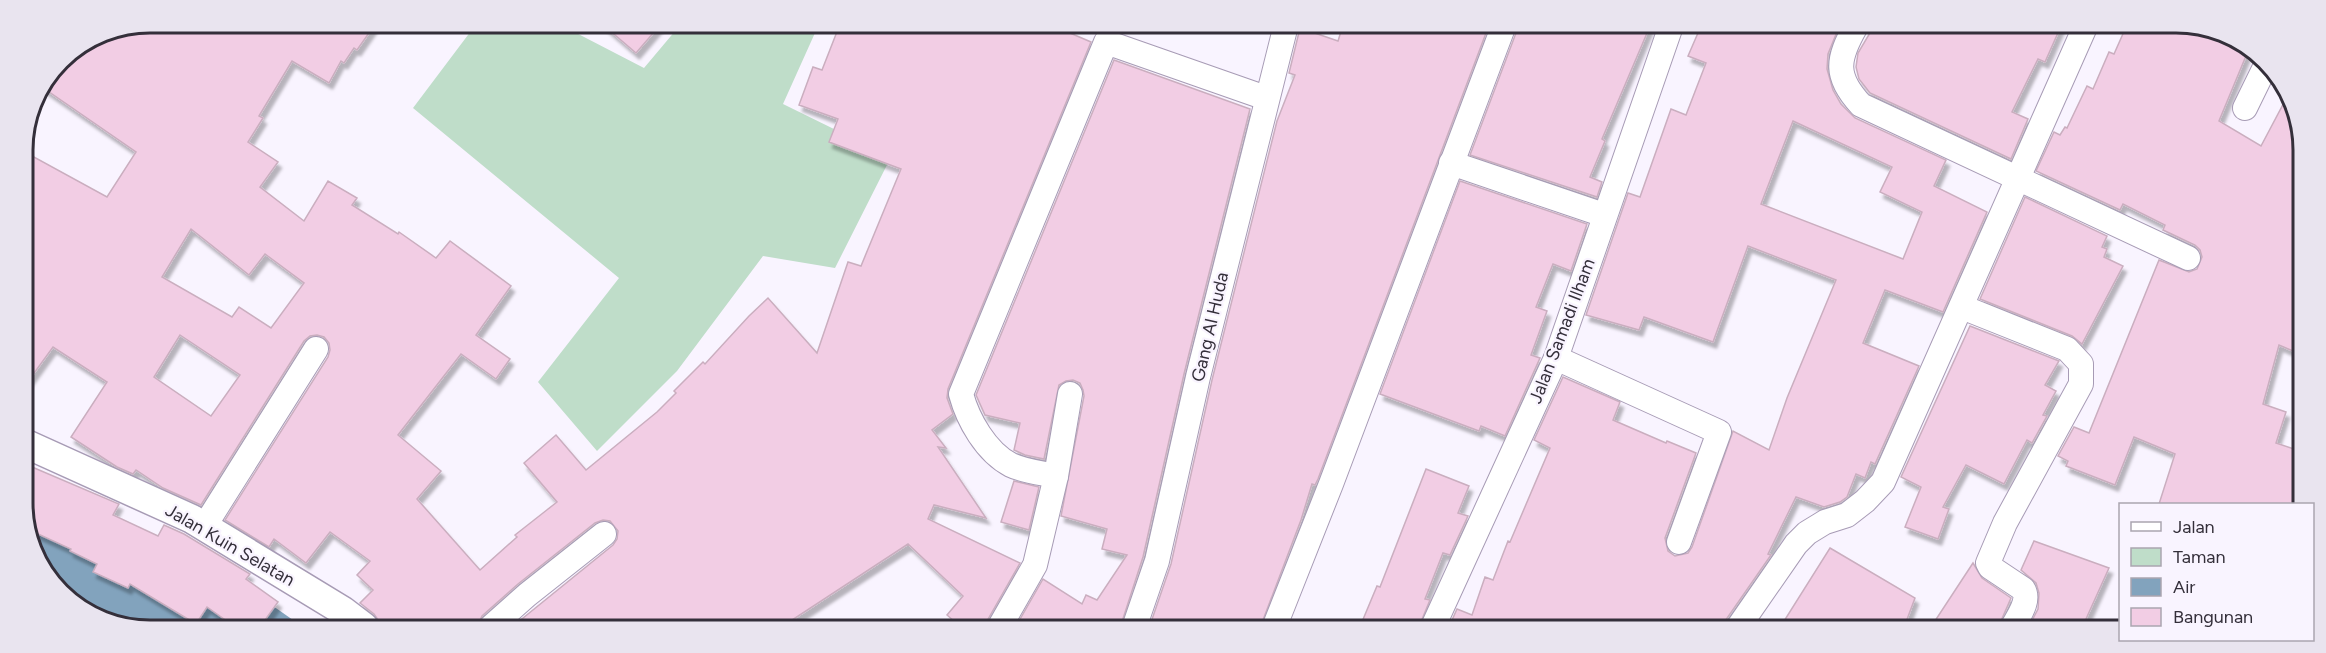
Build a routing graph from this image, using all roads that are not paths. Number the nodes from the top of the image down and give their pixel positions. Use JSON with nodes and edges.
{"nodes":[{"id":1,"x":1284,"y":33,"type":"edge"},
{"id":2,"x":1501,"y":33,"type":"edge"},
{"id":3,"x":1669,"y":33,"type":"edge"},
{"id":4,"x":1852,"y":33,"type":"edge"},
{"id":5,"x":2082,"y":33,"type":"edge"},
{"id":6,"x":2263,"y":72,"type":"edge"},
{"id":7,"x":1266,"y":98,"type":"junction"},
{"id":8,"x":2245,"y":108,"type":"dead end"},
{"id":9,"x":1451,"y":163,"type":"junction"},
{"id":10,"x":2019,"y":177,"type":"junction"},
{"id":11,"x":1605,"y":215,"type":"junction"},
{"id":12,"x":2188,"y":258,"type":"dead end"},
{"id":13,"x":1962,"y":307,"type":"junction"},
{"id":14,"x":316,"y":349,"type":"dead end"},
{"id":15,"x":1556,"y":358,"type":"junction"},
{"id":16,"x":1070,"y":394,"type":"dead end"},
{"id":17,"x":33,"y":446,"type":"edge"},
{"id":18,"x":1056,"y":476,"type":"junction"},
{"id":19,"x":204,"y":527,"type":"junction"},
{"id":20,"x":604,"y":534,"type":"dead end"},
{"id":21,"x":1679,"y":542,"type":"dead end"},
{"id":22,"x":355,"y":620,"type":"edge"},
{"id":23,"x":499,"y":620,"type":"edge"},
{"id":24,"x":1004,"y":620,"type":"edge"},
{"id":25,"x":1137,"y":620,"type":"edge"},
{"id":26,"x":1277,"y":620,"type":"edge"},
{"id":27,"x":1436,"y":620,"type":"edge"},
{"id":28,"x":1743,"y":620,"type":"edge"},
{"id":29,"x":2016,"y":620,"type":"edge"}],
"edges":[{"from":1,"to":7,"type":"street","name":"Gang Al Huda"},
{"from":2,"to":9,"type":"street"},
{"from":3,"to":11,"type":"street","name":"Jalan Samadi Ilham"},
{"from":4,"to":10,"type":"street"},
{"from":5,"to":10,"type":"street"},
{"from":6,"to":8,"type":"street"},
{"from":7,"to":18,"type":"street"},
{"from":7,"to":25,"type":"street","name":"Gang Al Huda"},
{"from":9,"to":11,"type":"street"},
{"from":9,"to":26,"type":"street"},
{"from":10,"to":12,"type":"street"},
{"from":10,"to":13,"type":"street"},
{"from":11,"to":15,"type":"street","name":"Jalan Samadi Ilham"},
{"from":13,"to":28,"type":"street"},
{"from":13,"to":29,"type":"street"},
{"from":14,"to":19,"type":"street"},
{"from":15,"to":21,"type":"street"},
{"from":15,"to":27,"type":"street","name":"Jalan Samadi Ilham"},
{"from":16,"to":18,"type":"street"},
{"from":17,"to":19,"type":"street","name":"Jalan Kuin Selatan"},
{"from":18,"to":24,"type":"street"},
{"from":19,"to":22,"type":"street","name":"Jalan Kuin Selatan"},
{"from":20,"to":23,"type":"street"}]}
